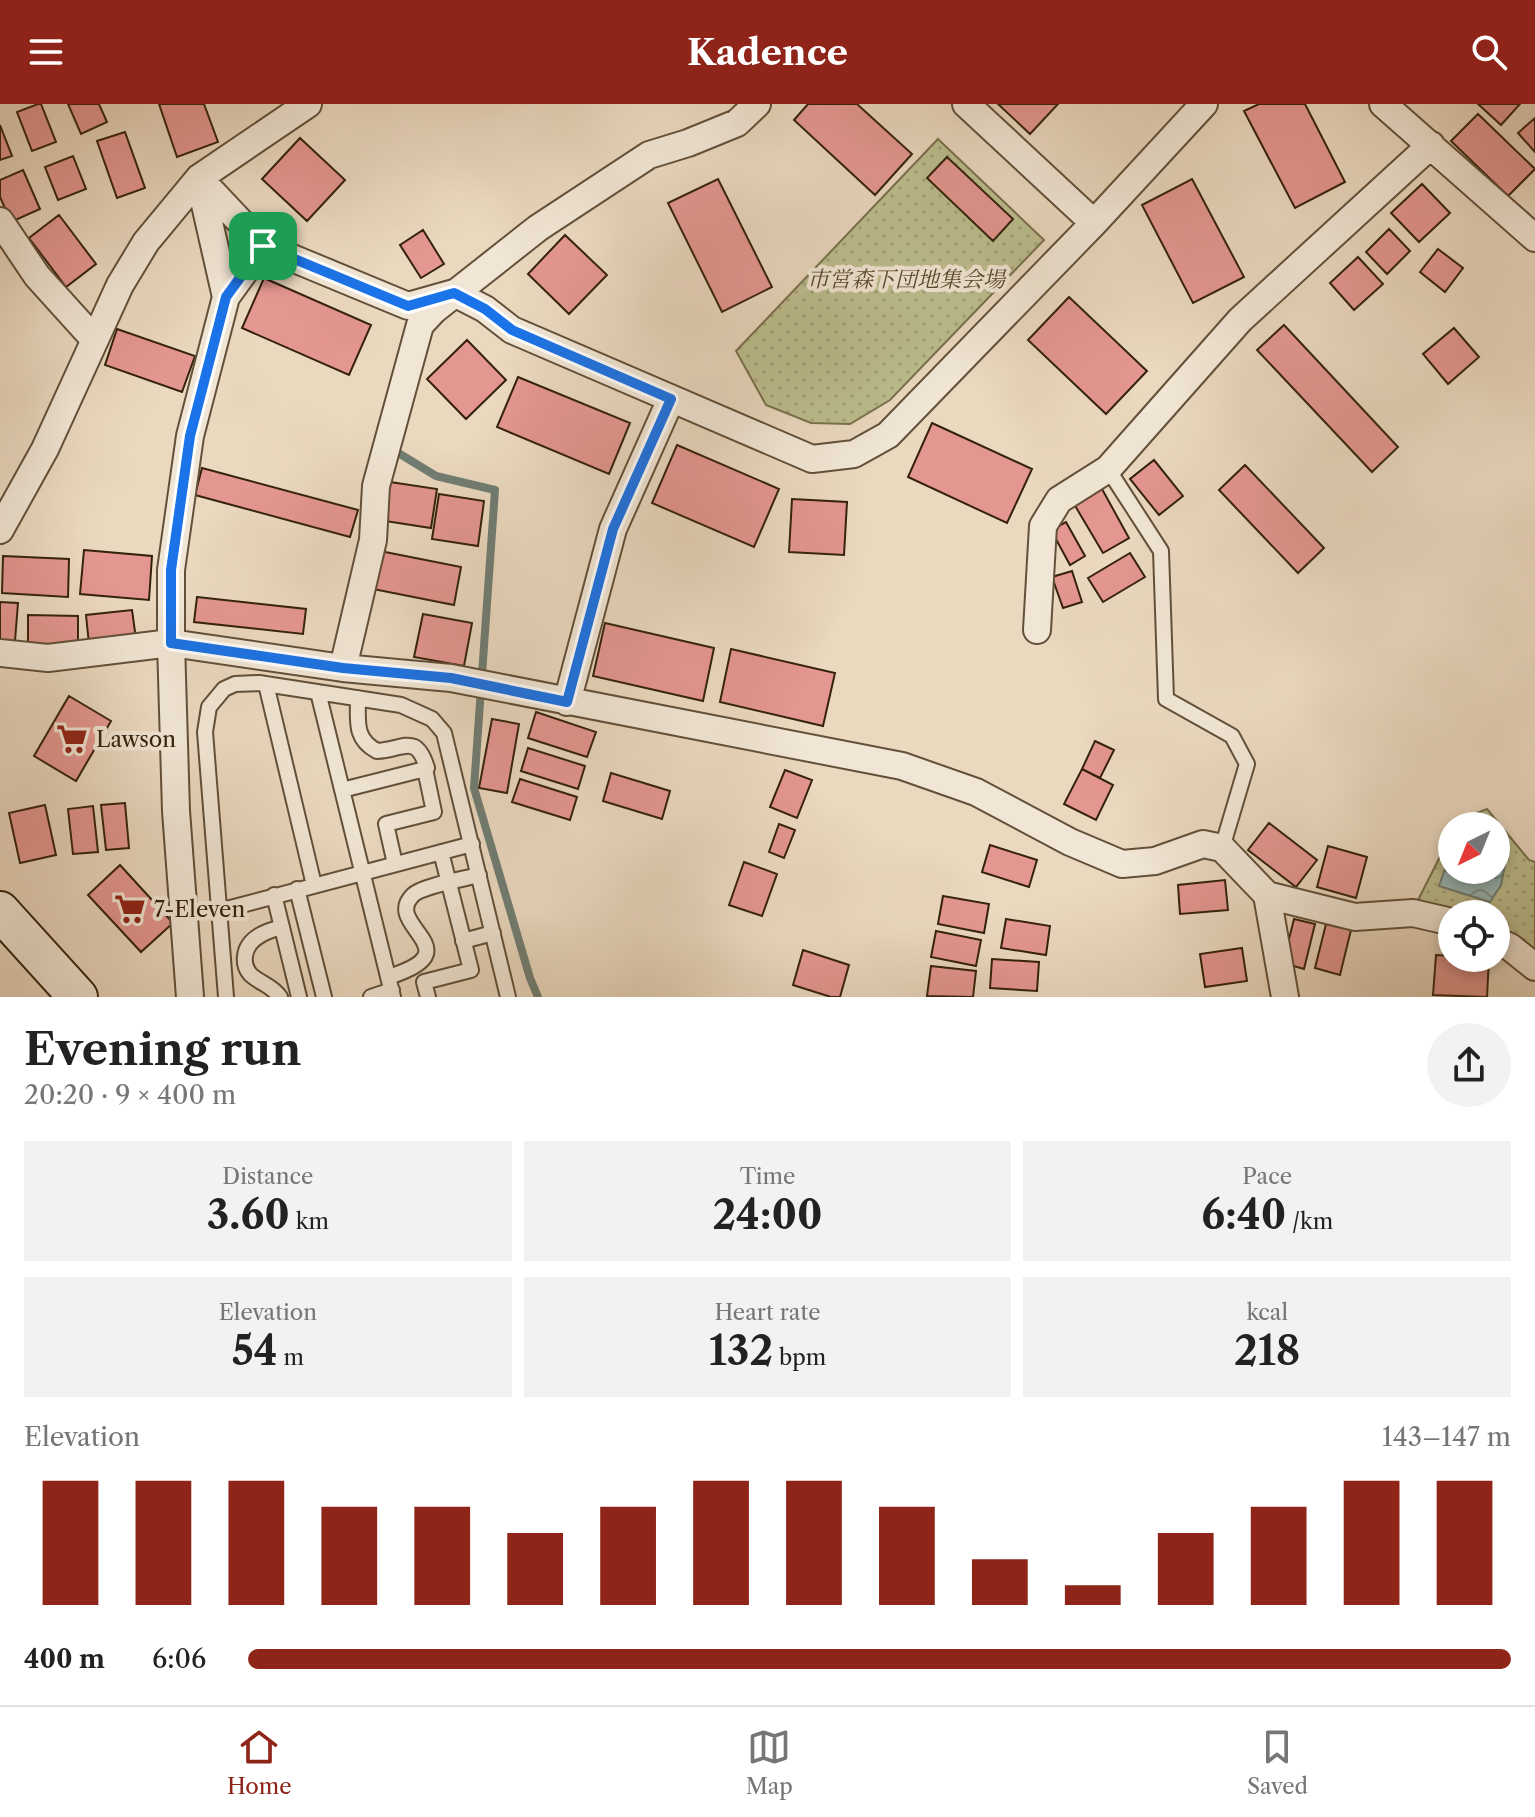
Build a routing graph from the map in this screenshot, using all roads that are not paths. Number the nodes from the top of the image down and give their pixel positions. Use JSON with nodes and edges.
{"nodes":[{"id":1,"x":757,"y":104,"type":"edge"},
{"id":2,"x":966,"y":104,"type":"edge"},
{"id":3,"x":1204,"y":104,"type":"edge"},
{"id":4,"x":1383,"y":104,"type":"edge"},
{"id":5,"x":302,"y":106,"type":"edge"},
{"id":6,"x":1431,"y":145,"type":"junction"},
{"id":7,"x":199,"y":178,"type":"junction"},
{"id":8,"x":0,"y":221,"type":"edge"},
{"id":9,"x":1094,"y":223,"type":"junction"},
{"id":10,"x":1535,"y":238,"type":"edge"},
{"id":11,"x":263,"y":246,"type":"junction"},
{"id":12,"x":454,"y":293,"type":"junction"},
{"id":13,"x":226,"y":297,"type":"junction"},
{"id":14,"x":94,"y":339,"type":"junction"},
{"id":15,"x":671,"y":399,"type":"junction"},
{"id":16,"x":1108,"y":469,"type":"junction"},
{"id":17,"x":0,"y":530,"type":"edge"},
{"id":18,"x":1037,"y":630,"type":"dead end"},
{"id":19,"x":171,"y":643,"type":"junction"},
{"id":20,"x":0,"y":653,"type":"edge"},
{"id":21,"x":343,"y":668,"type":"junction"},
{"id":22,"x":266,"y":684,"type":"junction"},
{"id":23,"x":318,"y":692,"type":"junction"},
{"id":24,"x":358,"y":698,"type":"junction"},
{"id":25,"x":567,"y":702,"type":"junction"},
{"id":26,"x":452,"y":762,"type":"junction"},
{"id":27,"x":426,"y":768,"type":"junction"},
{"id":28,"x":342,"y":790,"type":"junction"},
{"id":29,"x":472,"y":844,"type":"junction"},
{"id":30,"x":1222,"y":848,"type":"junction"},
{"id":31,"x":441,"y":852,"type":"junction"},
{"id":32,"x":395,"y":864,"type":"junction"},
{"id":33,"x":362,"y":872,"type":"junction"},
{"id":34,"x":479,"y":875,"type":"junction"},
{"id":35,"x":449,"y":883,"type":"junction"},
{"id":36,"x":314,"y":885,"type":"junction"},
{"id":37,"x":297,"y":889,"type":"junction"},
{"id":38,"x":274,"y":895,"type":"junction"},
{"id":39,"x":1267,"y":895,"type":"junction"},
{"id":40,"x":0,"y":911,"type":"edge"},
{"id":41,"x":219,"y":911,"type":"junction"},
{"id":42,"x":1438,"y":918,"type":"edge"},
{"id":43,"x":282,"y":927,"type":"junction"},
{"id":44,"x":493,"y":933,"type":"junction"},
{"id":45,"x":463,"y":941,"type":"junction"},
{"id":46,"x":1510,"y":947,"type":"edge"},
{"id":47,"x":1535,"y":967,"type":"edge"},
{"id":48,"x":391,"y":988,"type":"edge"},
{"id":49,"x":78,"y":997,"type":"edge"},
{"id":50,"x":190,"y":997,"type":"edge"},
{"id":51,"x":226,"y":997,"type":"edge"},
{"id":52,"x":280,"y":997,"type":"edge"},
{"id":53,"x":299,"y":997,"type":"edge"},
{"id":54,"x":324,"y":997,"type":"edge"},
{"id":55,"x":371,"y":997,"type":"edge"},
{"id":56,"x":428,"y":997,"type":"edge"},
{"id":57,"x":508,"y":997,"type":"edge"},
{"id":58,"x":1285,"y":997,"type":"edge"}],
"edges":[{"from":1,"to":12,"type":"street"},
{"from":2,"to":9,"type":"street"},
{"from":3,"to":9,"type":"street"},
{"from":4,"to":6,"type":"street"},
{"from":5,"to":7,"type":"street"},
{"from":6,"to":10,"type":"street"},
{"from":6,"to":16,"type":"street"},
{"from":7,"to":11,"type":"street"},
{"from":7,"to":13,"type":"street"},
{"from":7,"to":14,"type":"street"},
{"from":8,"to":14,"type":"street"},
{"from":9,"to":15,"type":"street"},
{"from":11,"to":12,"type":"street"},
{"from":11,"to":13,"type":"street"},
{"from":12,"to":15,"type":"street"},
{"from":12,"to":21,"type":"street"},
{"from":13,"to":19,"type":"street"},
{"from":14,"to":17,"type":"street"},
{"from":15,"to":25,"type":"street"},
{"from":16,"to":18,"type":"street"},
{"from":16,"to":30,"type":"lane"},
{"from":19,"to":20,"type":"street"},
{"from":19,"to":21,"type":"street"},
{"from":19,"to":50,"type":"street"},
{"from":21,"to":25,"type":"street"},
{"from":22,"to":23,"type":"lane"},
{"from":22,"to":36,"type":"lane"},
{"from":22,"to":41,"type":"lane"},
{"from":23,"to":24,"type":"lane"},
{"from":23,"to":28,"type":"lane"},
{"from":24,"to":26,"type":"lane"},
{"from":24,"to":27,"type":"lane"},
{"from":25,"to":30,"type":"street"},
{"from":26,"to":27,"type":"lane"},
{"from":26,"to":29,"type":"lane"},
{"from":27,"to":28,"type":"lane"},
{"from":27,"to":32,"type":"lane"},
{"from":28,"to":33,"type":"lane"},
{"from":29,"to":31,"type":"lane"},
{"from":29,"to":34,"type":"lane"},
{"from":30,"to":39,"type":"street"},
{"from":31,"to":32,"type":"lane"},
{"from":31,"to":35,"type":"lane"},
{"from":32,"to":33,"type":"lane"},
{"from":33,"to":36,"type":"lane"},
{"from":33,"to":48,"type":"lane"},
{"from":34,"to":35,"type":"lane"},
{"from":34,"to":44,"type":"lane"},
{"from":35,"to":45,"type":"lane"},
{"from":35,"to":48,"type":"lane"},
{"from":36,"to":37,"type":"lane"},
{"from":37,"to":38,"type":"lane"},
{"from":37,"to":54,"type":"lane"},
{"from":38,"to":41,"type":"lane"},
{"from":38,"to":43,"type":"lane"},
{"from":39,"to":42,"type":"street"},
{"from":39,"to":58,"type":"street"},
{"from":40,"to":49,"type":"street"},
{"from":41,"to":51,"type":"lane"},
{"from":43,"to":52,"type":"lane"},
{"from":43,"to":53,"type":"lane"},
{"from":44,"to":45,"type":"lane"},
{"from":44,"to":57,"type":"lane"},
{"from":45,"to":56,"type":"lane"},
{"from":46,"to":47,"type":"street"},
{"from":48,"to":55,"type":"lane"}]}
